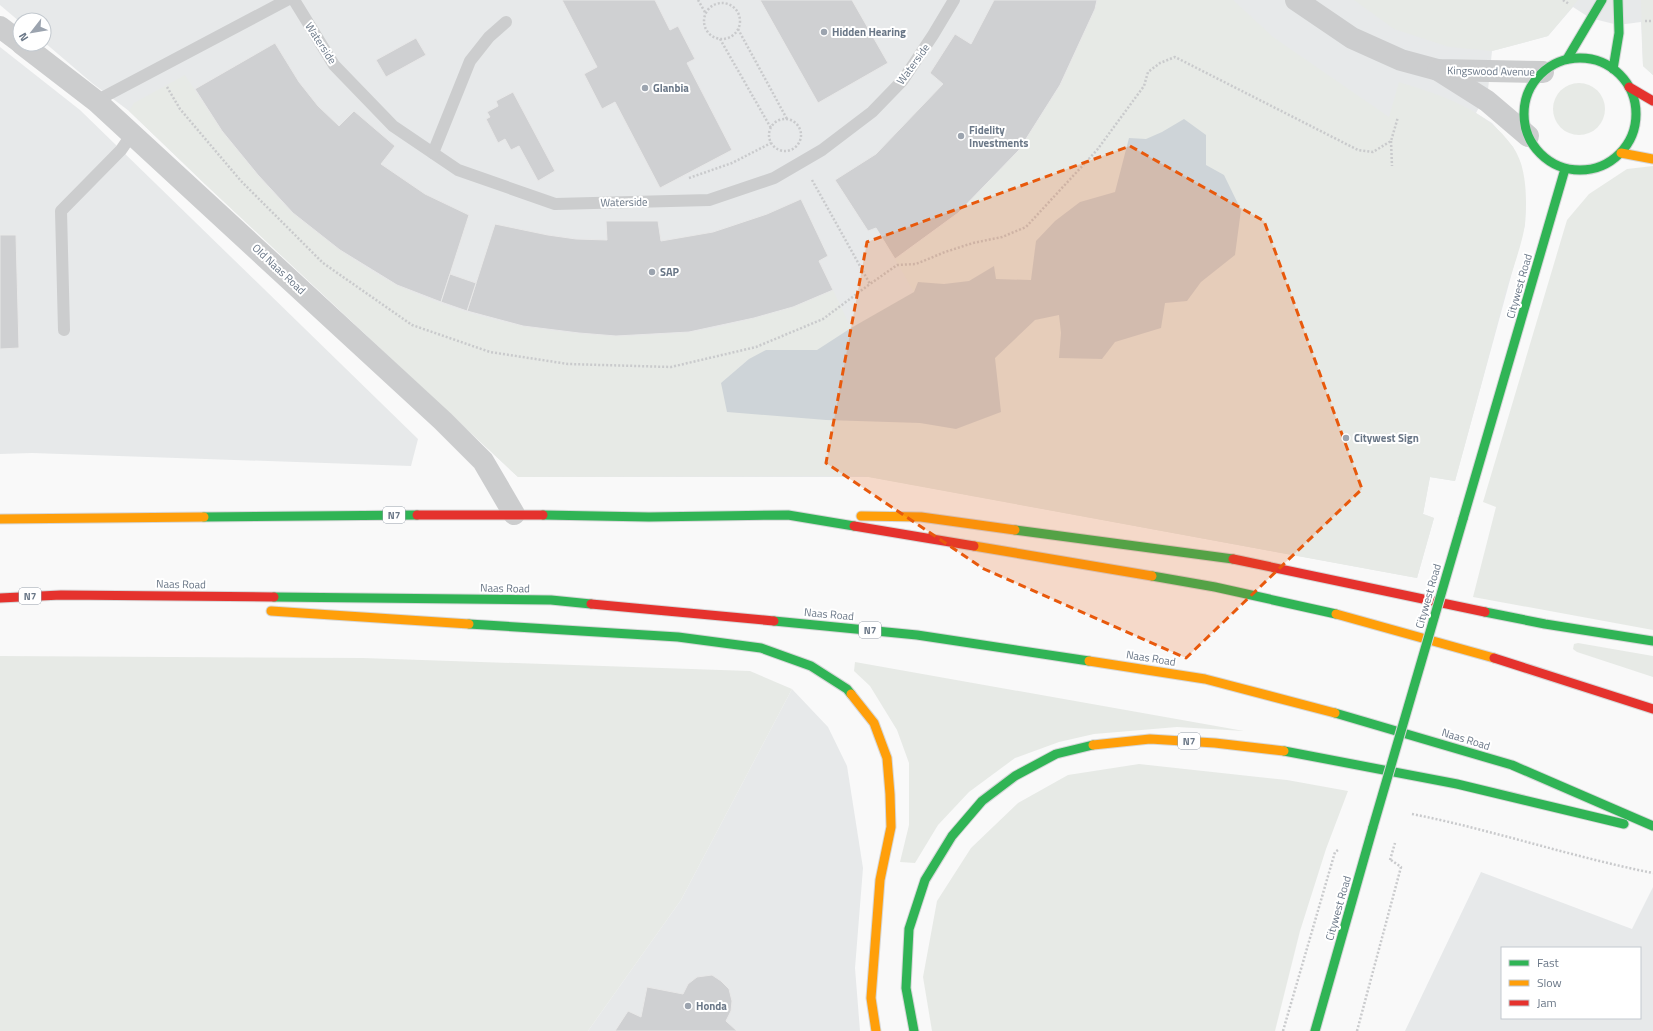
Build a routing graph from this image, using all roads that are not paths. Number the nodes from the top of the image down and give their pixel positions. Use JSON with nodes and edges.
{"nodes":[{"id":1,"x":288,"y":0,"type":"edge"},
{"id":2,"x":294,"y":0,"type":"edge"},
{"id":3,"x":954,"y":0,"type":"edge"},
{"id":4,"x":1296,"y":0,"type":"edge"},
{"id":5,"x":1602,"y":0,"type":"edge"},
{"id":6,"x":1618,"y":0,"type":"edge"},
{"id":7,"x":506,"y":22,"type":"dead end"},
{"id":8,"x":0,"y":27,"type":"edge"},
{"id":9,"x":12,"y":36,"type":"edge"},
{"id":10,"x":33,"y":52,"type":"edge"},
{"id":11,"x":1567,"y":59,"type":"junction"},
{"id":12,"x":1613,"y":69,"type":"junction"},
{"id":13,"x":1438,"y":70,"type":"junction"},
{"id":14,"x":1543,"y":72,"type":"junction"},
{"id":15,"x":1629,"y":87,"type":"junction"},
{"id":16,"x":96,"y":101,"type":"junction"},
{"id":17,"x":1653,"y":101,"type":"edge"},
{"id":18,"x":132,"y":134,"type":"junction"},
{"id":19,"x":1528,"y":136,"type":"junction"},
{"id":20,"x":433,"y":153,"type":"junction"},
{"id":21,"x":1621,"y":153,"type":"junction"},
{"id":22,"x":1653,"y":159,"type":"edge"},
{"id":23,"x":1566,"y":169,"type":"junction"},
{"id":24,"x":64,"y":330,"type":"dead end"},
{"id":25,"x":514,"y":514,"type":"junction"},
{"id":26,"x":788,"y":515,"type":"junction"},
{"id":27,"x":0,"y":519,"type":"edge"},
{"id":28,"x":61,"y":595,"type":"junction"},
{"id":29,"x":0,"y":598,"type":"edge"},
{"id":30,"x":211,"y":606,"type":"dead end"},
{"id":31,"x":259,"y":610,"type":"dead end"},
{"id":32,"x":1653,"y":641,"type":"edge"},
{"id":33,"x":1653,"y":709,"type":"edge"},
{"id":34,"x":1653,"y":826,"type":"edge"},
{"id":35,"x":1653,"y":835,"type":"edge"},
{"id":36,"x":876,"y":1031,"type":"edge"},
{"id":37,"x":914,"y":1031,"type":"edge"},
{"id":38,"x":1315,"y":1031,"type":"edge"}],
"edges":[{"from":1,"to":16,"type":"lane"},
{"from":2,"to":20,"type":"lane","name":"Waterside"},
{"from":3,"to":20,"type":"lane","name":"Waterside"},
{"from":4,"to":13,"type":"street","name":"Kingswood Avenue"},
{"from":5,"to":11,"type":"main road"},
{"from":6,"to":12,"type":"main road"},
{"from":7,"to":20,"type":"lane"},
{"from":8,"to":9,"type":"street","name":"Old Naas Road"},
{"from":10,"to":16,"type":"street","name":"Old Naas Road"},
{"from":11,"to":12,"type":"main road"},
{"from":11,"to":14,"type":"main road"},
{"from":12,"to":15,"type":"main road"},
{"from":13,"to":14,"type":"street","name":"Kingswood Avenue"},
{"from":13,"to":19,"type":"street","name":"Kingswood Avenue"},
{"from":14,"to":19,"type":"main road"},
{"from":15,"to":17,"type":"main road"},
{"from":15,"to":21,"type":"main road"},
{"from":16,"to":18,"type":"street","name":"Old Naas Road"},
{"from":18,"to":24,"type":"lane"},
{"from":18,"to":25,"type":"street","name":"Old Naas Road"},
{"from":19,"to":23,"type":"main road"},
{"from":21,"to":22,"type":"main road"},
{"from":21,"to":23,"type":"main road"},
{"from":23,"to":38,"type":"main road","name":"Citywest Road","bridge":true},
{"from":25,"to":26,"type":"main road","number":"N7"},
{"from":25,"to":27,"type":"main road","number":"N7"},
{"from":26,"to":32,"type":"main road","number":"N7"},
{"from":26,"to":33,"type":"main road","number":"N7"},
{"from":28,"to":29,"type":"main road","name":"Naas Road","number":"N7"},
{"from":28,"to":30,"type":"main road","number":"N7"},
{"from":28,"to":34,"type":"main road","name":"Naas Road","number":"N7"},
{"from":31,"to":36,"type":"main road"},
{"from":35,"to":37,"type":"main road","number":"N7"}]}
